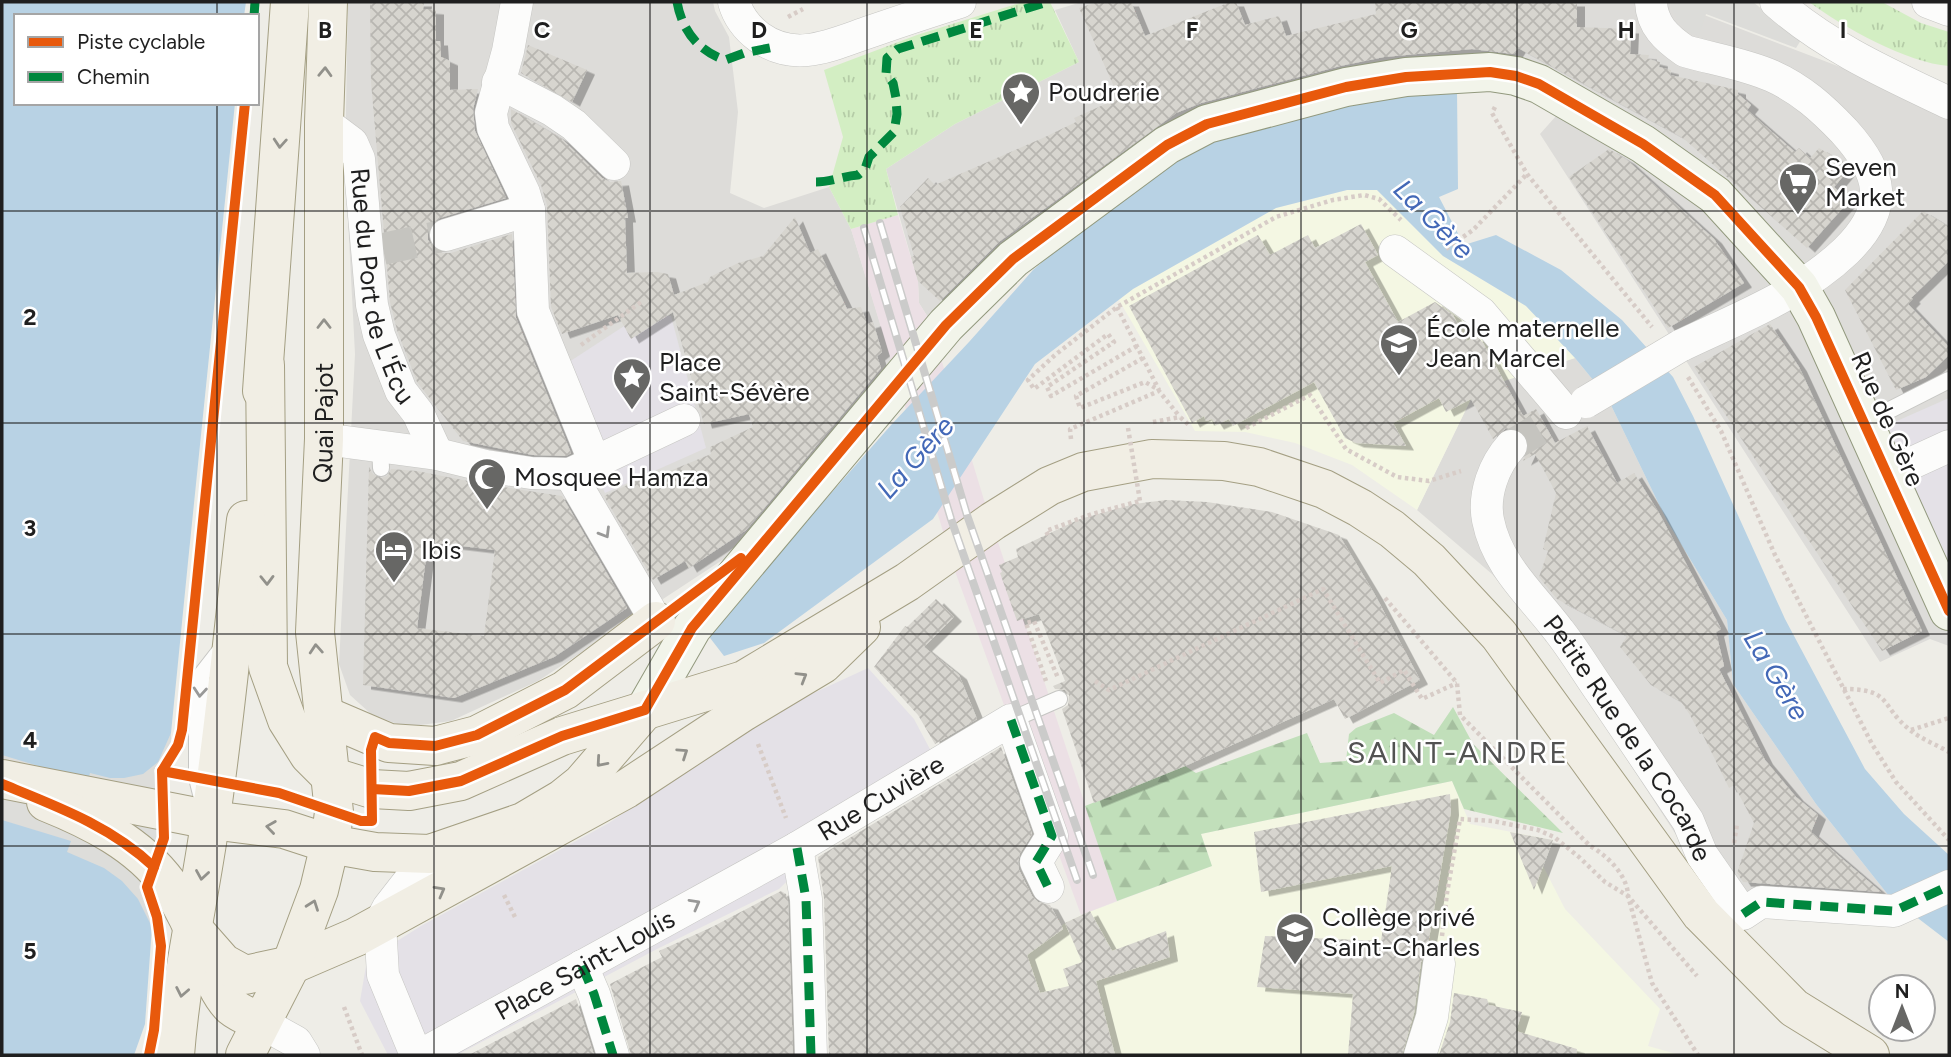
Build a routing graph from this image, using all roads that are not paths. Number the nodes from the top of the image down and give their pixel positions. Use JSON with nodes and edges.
{"nodes":[{"id":1,"x":290,"y":2,"type":"edge"},
{"id":2,"x":328,"y":2,"type":"edge"},
{"id":3,"x":517,"y":2,"type":"edge"},
{"id":4,"x":734,"y":2,"type":"edge"},
{"id":5,"x":960,"y":2,"type":"edge"},
{"id":6,"x":1651,"y":2,"type":"edge"},
{"id":7,"x":1776,"y":2,"type":"edge"},
{"id":8,"x":1928,"y":2,"type":"edge"},
{"id":9,"x":1949,"y":10,"type":"edge"},
{"id":10,"x":498,"y":82,"type":"junction"},
{"id":11,"x":1949,"y":103,"type":"edge"},
{"id":12,"x":324,"y":122,"type":"junction"},
{"id":13,"x":614,"y":164,"type":"dead end"},
{"id":14,"x":529,"y":210,"type":"junction"},
{"id":15,"x":446,"y":234,"type":"tunnel mouth"},
{"id":16,"x":1402,"y":239,"type":"road end"},
{"id":17,"x":1799,"y":287,"type":"junction"},
{"id":18,"x":265,"y":365,"type":"junction"},
{"id":19,"x":1949,"y":380,"type":"edge"},
{"id":20,"x":684,"y":420,"type":"dead end"},
{"id":21,"x":1864,"y":423,"type":"junction"},
{"id":22,"x":324,"y":439,"type":"junction"},
{"id":23,"x":1511,"y":446,"type":"tunnel mouth"},
{"id":24,"x":1949,"y":446,"type":"edge"},
{"id":25,"x":437,"y":454,"type":"junction"},
{"id":26,"x":582,"y":469,"type":"junction"},
{"id":27,"x":1888,"y":474,"type":"junction"},
{"id":28,"x":764,"y":541,"type":"junction"},
{"id":29,"x":907,"y":582,"type":"junction"},
{"id":30,"x":1949,"y":611,"type":"edge"},
{"id":31,"x":656,"y":621,"type":"junction"},
{"id":32,"x":565,"y":690,"type":"junction"},
{"id":33,"x":1057,"y":695,"type":"road end"},
{"id":34,"x":645,"y":710,"type":"junction"},
{"id":35,"x":326,"y":716,"type":"junction"},
{"id":36,"x":1011,"y":720,"type":"junction"},
{"id":37,"x":750,"y":726,"type":"junction"},
{"id":38,"x":330,"y":776,"type":"junction"},
{"id":39,"x":2,"y":781,"type":"edge"},
{"id":40,"x":625,"y":789,"type":"junction"},
{"id":41,"x":192,"y":816,"type":"junction"},
{"id":42,"x":330,"y":844,"type":"junction"},
{"id":43,"x":797,"y":848,"type":"junction"},
{"id":44,"x":430,"y":854,"type":"junction"},
{"id":45,"x":748,"y":875,"type":"joint"},
{"id":46,"x":1949,"y":886,"type":"edge"},
{"id":47,"x":1048,"y":887,"type":"dead end"},
{"id":48,"x":380,"y":923,"type":"junction"},
{"id":49,"x":194,"y":930,"type":"junction"},
{"id":50,"x":1438,"y":964,"type":"road end"},
{"id":51,"x":291,"y":965,"type":"junction"},
{"id":52,"x":582,"y":966,"type":"junction"},
{"id":53,"x":252,"y":1039,"type":"edge"},
{"id":54,"x":175,"y":1055,"type":"edge"},
{"id":55,"x":304,"y":1055,"type":"edge"},
{"id":56,"x":419,"y":1055,"type":"edge"},
{"id":57,"x":613,"y":1055,"type":"edge"},
{"id":58,"x":811,"y":1055,"type":"edge"},
{"id":59,"x":1420,"y":1055,"type":"edge"},
{"id":60,"x":1870,"y":1055,"type":"edge"}],
"edges":[{"from":1,"to":18,"type":"main road","one_way":true},
{"from":12,"to":2,"type":"main road","name":"Quai Pajot","one_way":true},
{"from":3,"to":10,"type":"street"},
{"from":4,"to":5,"type":"street"},
{"from":6,"to":17,"type":"street"},
{"from":7,"to":11,"type":"street"},
{"from":8,"to":9,"type":"street"},
{"from":10,"to":13,"type":"street"},
{"from":10,"to":14,"type":"street"},
{"from":22,"to":12,"type":"main road","name":"Quai Pajot","one_way":true},
{"from":12,"to":25,"type":"street","name":"Rue du Port de L'Écu"},
{"from":14,"to":15,"type":"street"},
{"from":14,"to":26,"type":"street"},
{"from":16,"to":17,"type":"street","bridge":true},
{"from":17,"to":21,"type":"main road","name":"Rue de Gère"},
{"from":17,"to":28,"type":"main road","name":"Rue de Gère"},
{"from":18,"to":38,"type":"main road","one_way":true},
{"from":18,"to":41,"type":"main road","one_way":true},
{"from":19,"to":21,"type":"lane"},
{"from":20,"to":26,"type":"street"},
{"from":21,"to":27,"type":"main road","name":"Rue de Gère"},
{"from":22,"to":25,"type":"street"},
{"from":35,"to":22,"type":"main road","name":"Quai Pajot","one_way":true},
{"from":23,"to":46,"type":"street","name":"Petite Rue de la Cocarde"},
{"from":24,"to":27,"type":"street"},
{"from":25,"to":26,"type":"street"},
{"from":26,"to":31,"type":"street","one_way":true},
{"from":27,"to":30,"type":"main road","name":"Rue de Gère"},
{"from":28,"to":31,"type":"main road"},
{"from":28,"to":34,"type":"main road"},
{"from":29,"to":34,"type":"main road"},
{"from":37,"to":29,"type":"main road","one_way":true},
{"from":29,"to":60,"type":"main road"},
{"from":31,"to":32,"type":"main road"},
{"from":31,"to":34,"type":"main road"},
{"from":32,"to":34,"type":"main road"},
{"from":32,"to":35,"type":"main road"},
{"from":33,"to":36,"type":"lane"},
{"from":34,"to":37,"type":"main road"},
{"from":34,"to":38,"type":"main road"},
{"from":34,"to":40,"type":"main road"},
{"from":34,"to":44,"type":"main road","one_way":true},
{"from":35,"to":38,"type":"main road","name":"Quai Pajot"},
{"from":36,"to":43,"type":"street","name":"Rue Cuvière"},
{"from":36,"to":47,"type":"street"},
{"from":40,"to":37,"type":"main road","one_way":true},
{"from":38,"to":42,"type":"main road","name":"Quai Pajot"},
{"from":39,"to":41,"type":"main road"},
{"from":39,"to":49,"type":"main road"},
{"from":48,"to":40,"type":"main road","one_way":true},
{"from":42,"to":41,"type":"main road","one_way":true},
{"from":41,"to":49,"type":"main road","one_way":true},
{"from":42,"to":44,"type":"main road"},
{"from":51,"to":42,"type":"main road","name":"Quai Pajot","one_way":true},
{"from":43,"to":45,"type":"street","name":"Rue Cuvière"},
{"from":43,"to":58,"type":"street"},
{"from":44,"to":48,"type":"street"},
{"from":52,"to":45,"type":"street","name":"Place Saint-Louis","one_way":true},
{"from":48,"to":51,"type":"main road"},
{"from":48,"to":56,"type":"street","name":"Place Saint-Louis"},
{"from":49,"to":51,"type":"main road"},
{"from":49,"to":53,"type":"main road"},
{"from":49,"to":54,"type":"main road","one_way":true},
{"from":50,"to":59,"type":"street"},
{"from":51,"to":53,"type":"main road","name":"Quai Pajot"},
{"from":52,"to":56,"type":"street","name":"Place Saint-Louis"},
{"from":52,"to":57,"type":"street"},
{"from":53,"to":55,"type":"street"}]}
